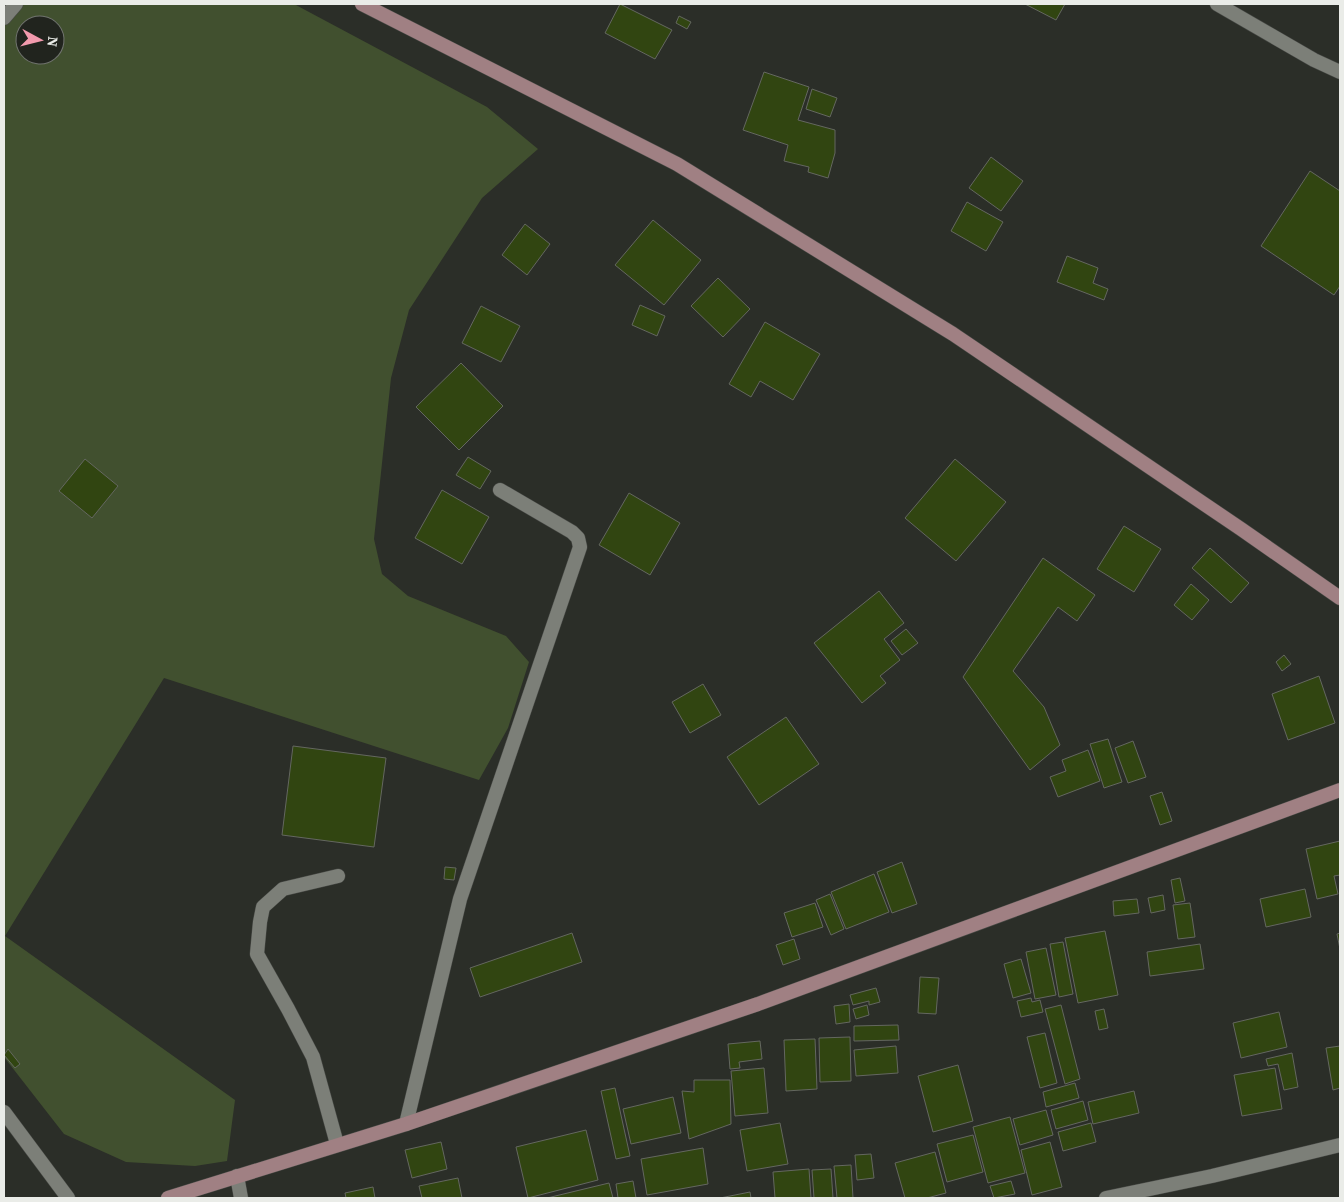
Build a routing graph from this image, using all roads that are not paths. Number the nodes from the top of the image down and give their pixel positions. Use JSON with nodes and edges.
{"nodes":[{"id":1,"x":16,"y":4,"type":"edge"},
{"id":2,"x":362,"y":4,"type":"edge"},
{"id":3,"x":1217,"y":4,"type":"edge"},
{"id":4,"x":4,"y":18,"type":"edge"},
{"id":5,"x":1340,"y":72,"type":"edge"},
{"id":6,"x":500,"y":490,"type":"dead end"},
{"id":7,"x":1340,"y":598,"type":"edge"},
{"id":8,"x":1340,"y":790,"type":"edge"},
{"id":9,"x":338,"y":876,"type":"dead end"},
{"id":10,"x":4,"y":1112,"type":"edge"},
{"id":11,"x":406,"y":1124,"type":"junction"},
{"id":12,"x":338,"y":1144,"type":"junction"},
{"id":13,"x":1340,"y":1145,"type":"edge"},
{"id":14,"x":237,"y":1176,"type":"junction"},
{"id":15,"x":68,"y":1198,"type":"edge"},
{"id":16,"x":168,"y":1198,"type":"edge"},
{"id":17,"x":241,"y":1198,"type":"edge"},
{"id":18,"x":1106,"y":1198,"type":"edge"}],
"edges":[{"from":1,"to":4,"type":"street"},
{"from":2,"to":7,"type":"main road"},
{"from":3,"to":5,"type":"street"},
{"from":6,"to":11,"type":"street"},
{"from":8,"to":11,"type":"main road"},
{"from":9,"to":12,"type":"street"},
{"from":10,"to":15,"type":"street"},
{"from":11,"to":12,"type":"main road"},
{"from":12,"to":14,"type":"main road"},
{"from":13,"to":18,"type":"street"},
{"from":14,"to":16,"type":"main road"},
{"from":14,"to":17,"type":"street"}]}
